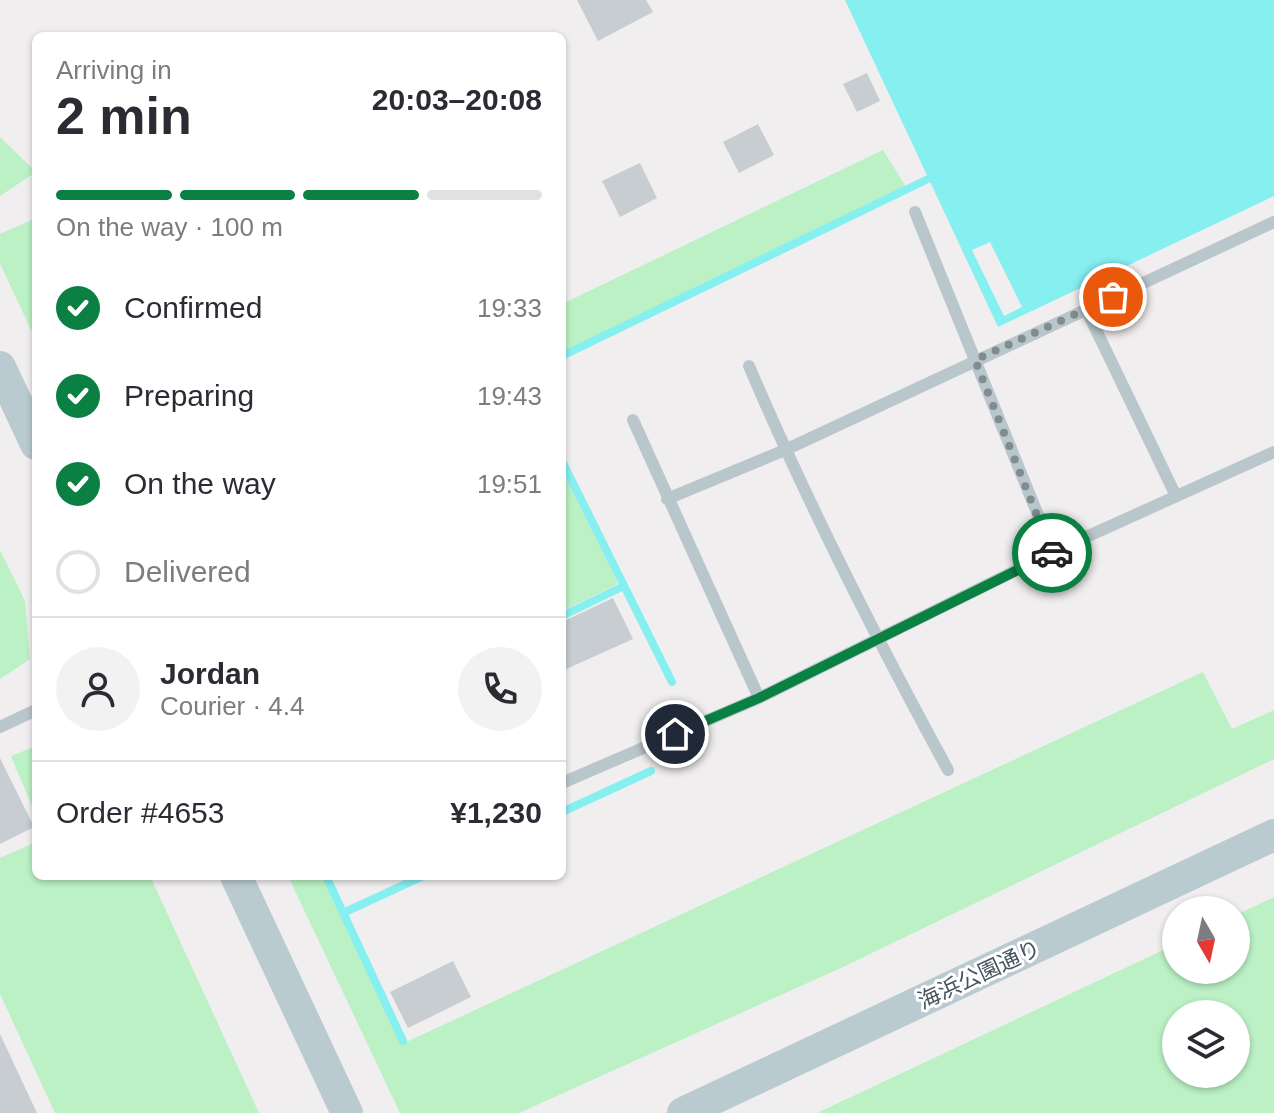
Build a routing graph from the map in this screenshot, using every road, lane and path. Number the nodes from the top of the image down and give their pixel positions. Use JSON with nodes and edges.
{"nodes":[{"id":1,"x":915,"y":212,"type":"dead end"},
{"id":2,"x":1274,"y":222,"type":"edge"},
{"id":3,"x":1086,"y":309,"type":"junction"},
{"id":4,"x":975,"y":360,"type":"junction"},
{"id":5,"x":749,"y":366,"type":"dead end"},
{"id":6,"x":0,"y":367,"type":"edge"},
{"id":7,"x":633,"y":420,"type":"dead end"},
{"id":8,"x":32,"y":435,"type":"edge"},
{"id":9,"x":785,"y":450,"type":"junction"},
{"id":10,"x":1274,"y":452,"type":"edge"},
{"id":11,"x":1176,"y":496,"type":"junction"},
{"id":12,"x":667,"y":499,"type":"junction"},
{"id":13,"x":1053,"y":552,"type":"junction"},
{"id":14,"x":876,"y":639,"type":"junction"},
{"id":15,"x":759,"y":698,"type":"junction"},
{"id":16,"x":32,"y":712,"type":"edge"},
{"id":17,"x":0,"y":727,"type":"edge"},
{"id":18,"x":948,"y":770,"type":"dead end"},
{"id":19,"x":566,"y":781,"type":"edge"},
{"id":20,"x":1274,"y":835,"type":"edge"},
{"id":21,"x":238,"y":880,"type":"edge"},
{"id":22,"x":347,"y":1113,"type":"edge"},
{"id":23,"x":683,"y":1113,"type":"edge"}],
"edges":[{"from":1,"to":4,"type":"lane"},
{"from":2,"to":3,"type":"lane"},
{"from":3,"to":4,"type":"lane"},
{"from":3,"to":11,"type":"lane"},
{"from":4,"to":9,"type":"lane"},
{"from":4,"to":13,"type":"lane"},
{"from":5,"to":9,"type":"lane"},
{"from":6,"to":8,"type":"street"},
{"from":7,"to":12,"type":"lane"},
{"from":9,"to":12,"type":"lane"},
{"from":9,"to":14,"type":"lane"},
{"from":10,"to":11,"type":"lane"},
{"from":11,"to":13,"type":"lane"},
{"from":12,"to":15,"type":"lane"},
{"from":13,"to":14,"type":"lane"},
{"from":14,"to":15,"type":"lane"},
{"from":14,"to":18,"type":"lane"},
{"from":15,"to":19,"type":"lane"},
{"from":16,"to":17,"type":"lane"},
{"from":20,"to":23,"type":"street","name":"海浜公園通り"},
{"from":21,"to":22,"type":"street"}]}
